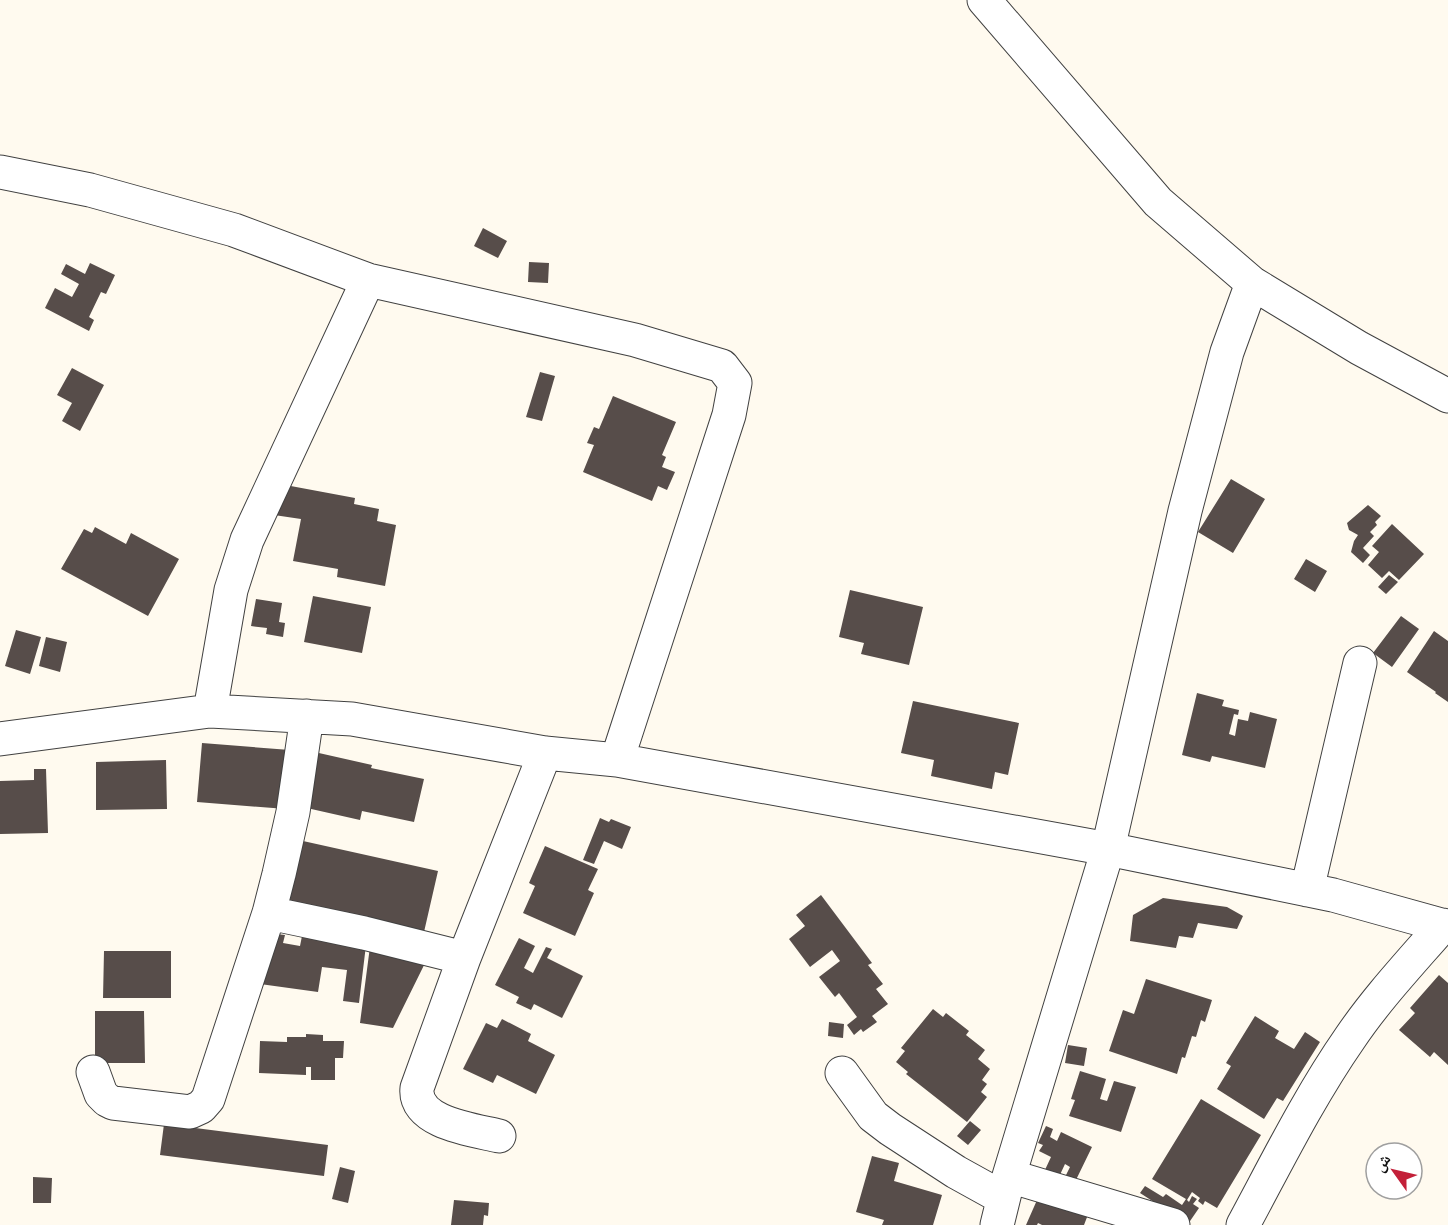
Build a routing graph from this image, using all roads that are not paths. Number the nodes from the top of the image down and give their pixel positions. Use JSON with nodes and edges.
{"nodes":[{"id":1,"x":984,"y":0,"type":"edge"},
{"id":2,"x":0,"y":172,"type":"edge"},
{"id":3,"x":368,"y":280,"type":"junction"},
{"id":4,"x":1252,"y":283,"type":"junction"},
{"id":5,"x":1448,"y":396,"type":"edge"},
{"id":6,"x":1360,"y":663,"type":"dead end"},
{"id":7,"x":210,"y":711,"type":"junction"},
{"id":8,"x":307,"y":716,"type":"junction"},
{"id":9,"x":0,"y":740,"type":"edge"},
{"id":10,"x":545,"y":753,"type":"junction"},
{"id":11,"x":617,"y":760,"type":"junction"},
{"id":12,"x":1108,"y":849,"type":"junction"},
{"id":13,"x":1307,"y":890,"type":"junction"},
{"id":14,"x":269,"y":913,"type":"junction"},
{"id":15,"x":1445,"y":926,"type":"edge"},
{"id":16,"x":464,"y":958,"type":"junction"},
{"id":17,"x":93,"y":1072,"type":"dead end"},
{"id":18,"x":842,"y":1073,"type":"dead end"},
{"id":19,"x":499,"y":1136,"type":"dead end"},
{"id":20,"x":1003,"y":1200,"type":"edge"},
{"id":21,"x":1173,"y":1225,"type":"edge"},
{"id":22,"x":1243,"y":1225,"type":"edge"}],
"edges":[{"from":1,"to":4,"type":"street"},
{"from":2,"to":3,"type":"street"},
{"from":3,"to":7,"type":"street"},
{"from":3,"to":11,"type":"street"},
{"from":4,"to":5,"type":"street"},
{"from":4,"to":12,"type":"street"},
{"from":6,"to":13,"type":"street"},
{"from":7,"to":8,"type":"street"},
{"from":7,"to":9,"type":"street"},
{"from":8,"to":10,"type":"street"},
{"from":8,"to":14,"type":"street"},
{"from":10,"to":11,"type":"street"},
{"from":10,"to":16,"type":"street"},
{"from":11,"to":12,"type":"street"},
{"from":12,"to":13,"type":"street"},
{"from":12,"to":20,"type":"street"},
{"from":13,"to":15,"type":"street"},
{"from":14,"to":16,"type":"street"},
{"from":14,"to":17,"type":"street"},
{"from":15,"to":22,"type":"street"},
{"from":16,"to":19,"type":"street"},
{"from":18,"to":20,"type":"street"},
{"from":20,"to":21,"type":"street"}]}
